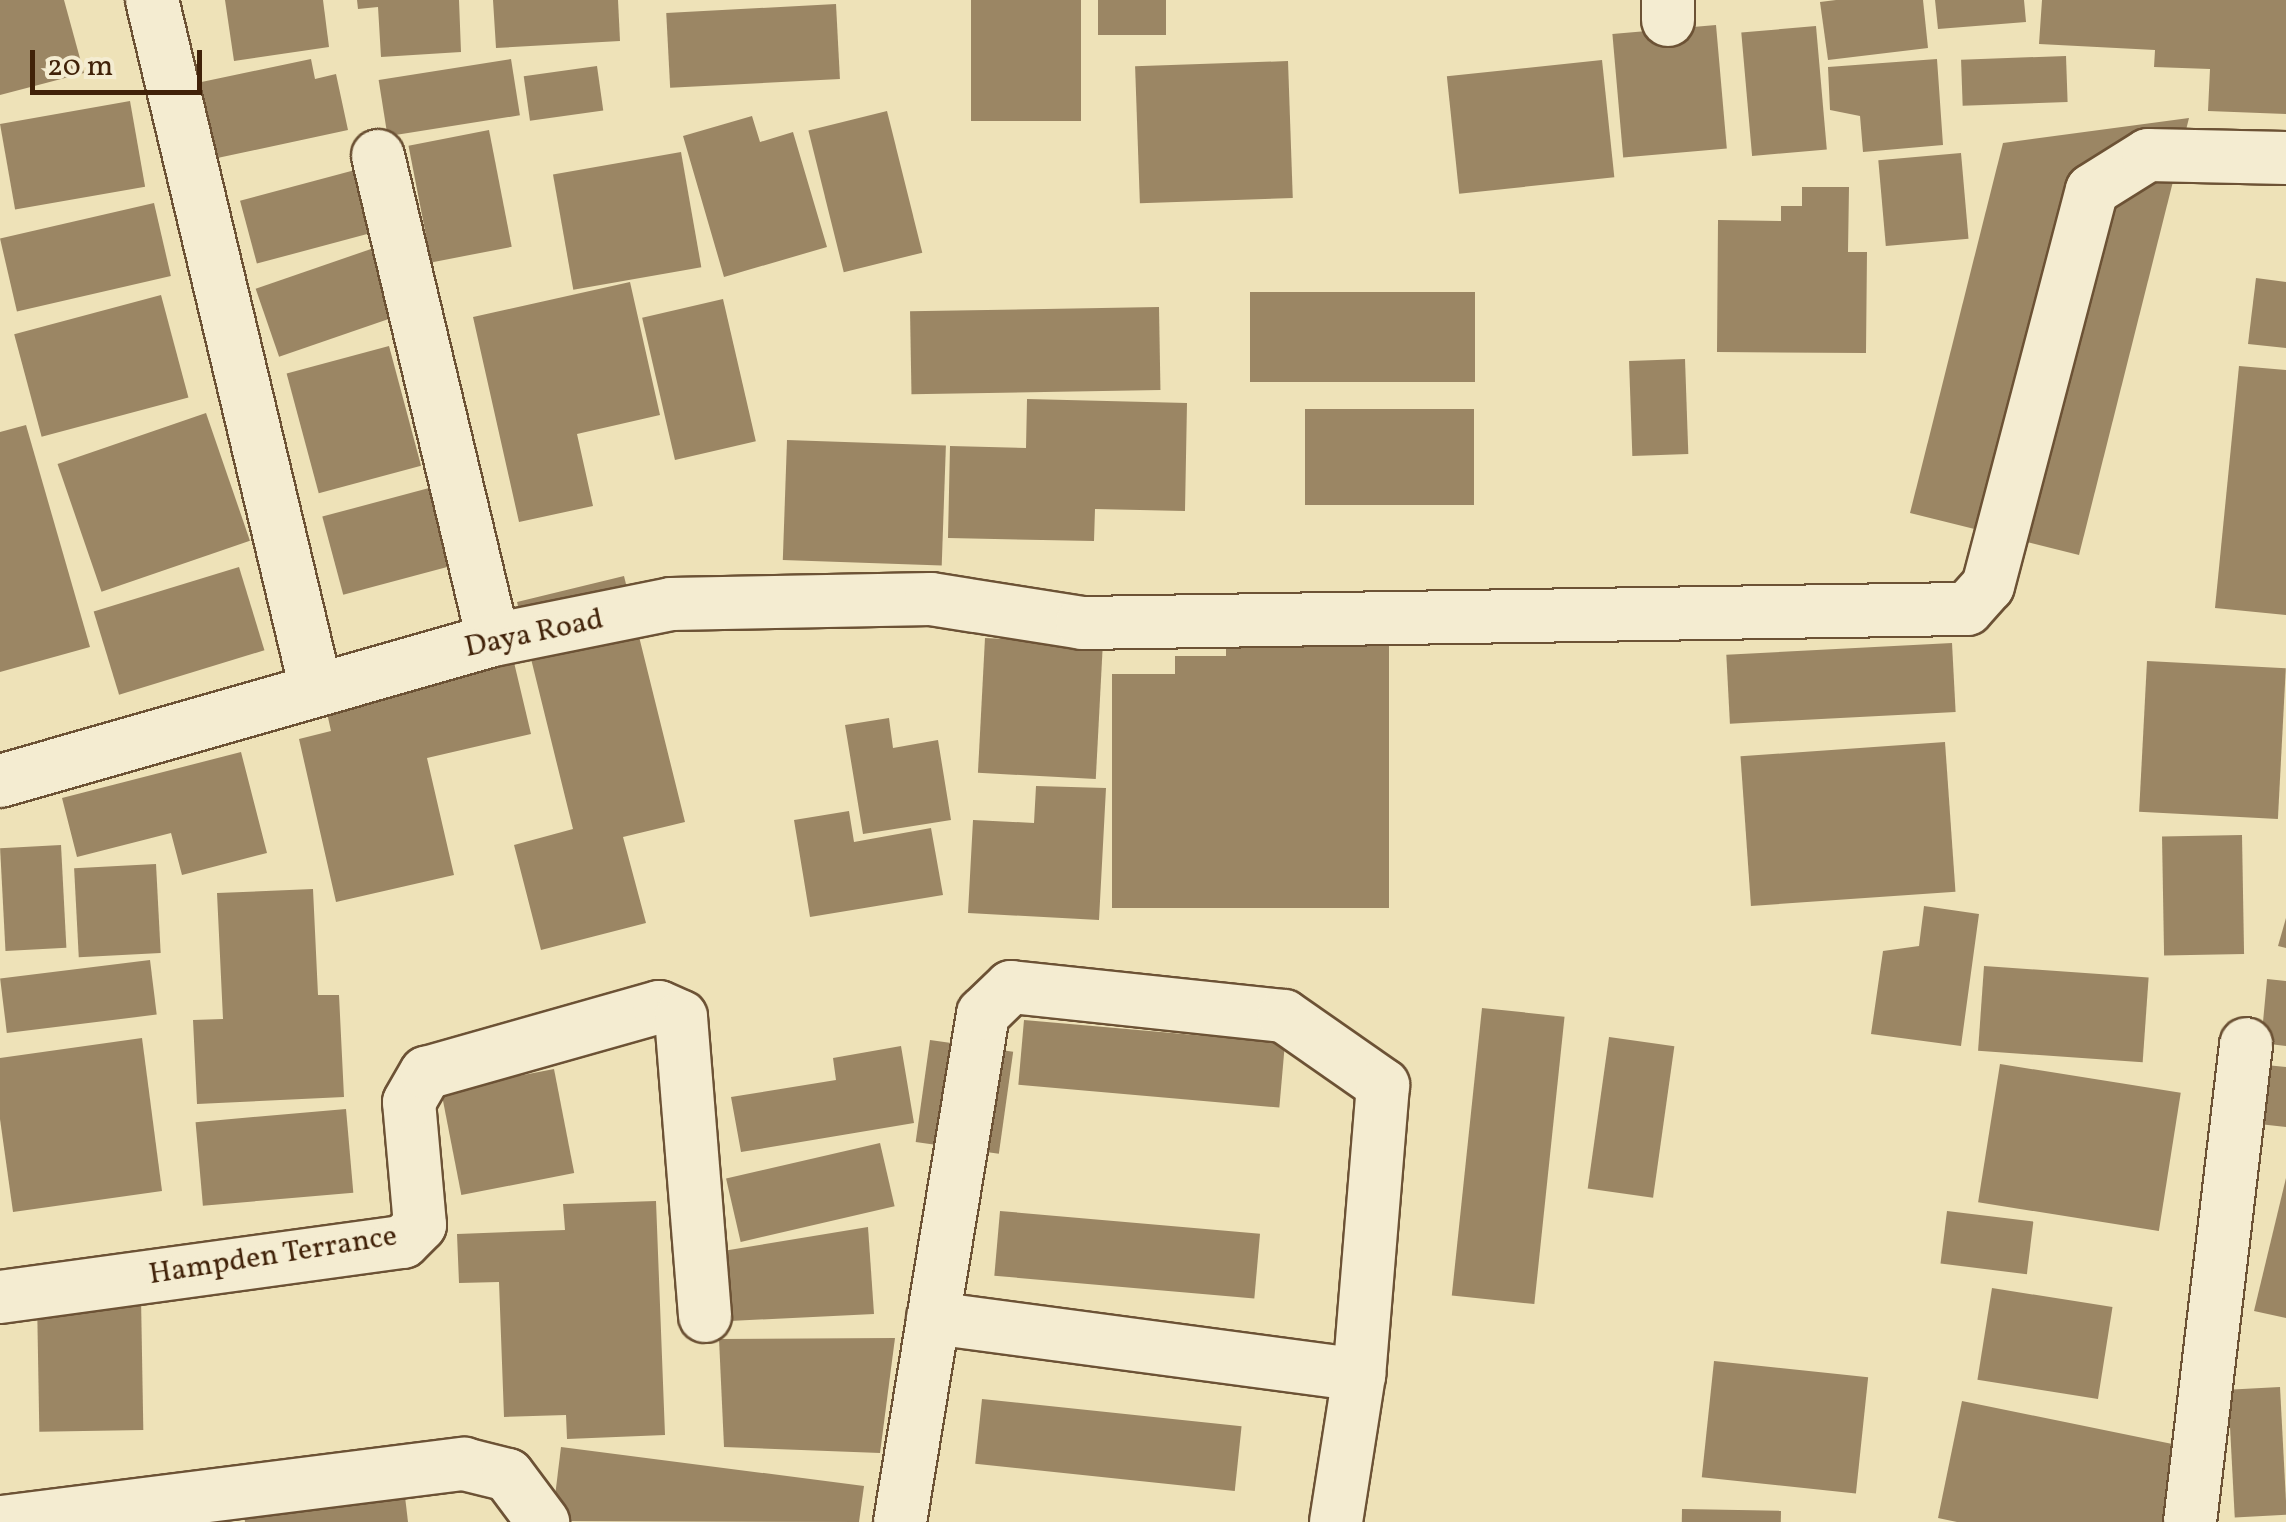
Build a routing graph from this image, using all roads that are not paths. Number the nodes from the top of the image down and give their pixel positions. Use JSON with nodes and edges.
{"nodes":[{"id":1,"x":152,"y":0,"type":"edge"},
{"id":2,"x":378,"y":156,"type":"dead end"},
{"id":3,"x":2286,"y":158,"type":"edge"},
{"id":4,"x":493,"y":640,"type":"junction"},
{"id":5,"x":316,"y":689,"type":"junction"},
{"id":6,"x":0,"y":780,"type":"edge"},
{"id":7,"x":2246,"y":1044,"type":"dead end"},
{"id":8,"x":0,"y":1297,"type":"edge"},
{"id":9,"x":706,"y":1316,"type":"dead end"},
{"id":10,"x":933,"y":1318,"type":"junction"},
{"id":11,"x":1359,"y":1374,"type":"junction"},
{"id":12,"x":2,"y":1522,"type":"edge"},
{"id":13,"x":544,"y":1522,"type":"edge"},
{"id":14,"x":900,"y":1522,"type":"edge"},
{"id":15,"x":1336,"y":1522,"type":"edge"},
{"id":16,"x":2190,"y":1522,"type":"edge"}],
"edges":[{"from":1,"to":5,"type":"street"},
{"from":2,"to":4,"type":"street"},
{"from":3,"to":4,"type":"street","name":"Daya Road"},
{"from":4,"to":5,"type":"street","name":"Daya Road"},
{"from":5,"to":6,"type":"street","name":"Daya Road"},
{"from":7,"to":16,"type":"street"},
{"from":8,"to":9,"type":"street","name":"Hampden Terrance"},
{"from":10,"to":11,"type":"street"},
{"from":10,"to":11,"type":"street"},
{"from":10,"to":14,"type":"street"},
{"from":11,"to":15,"type":"street"},
{"from":12,"to":13,"type":"street"}]}
